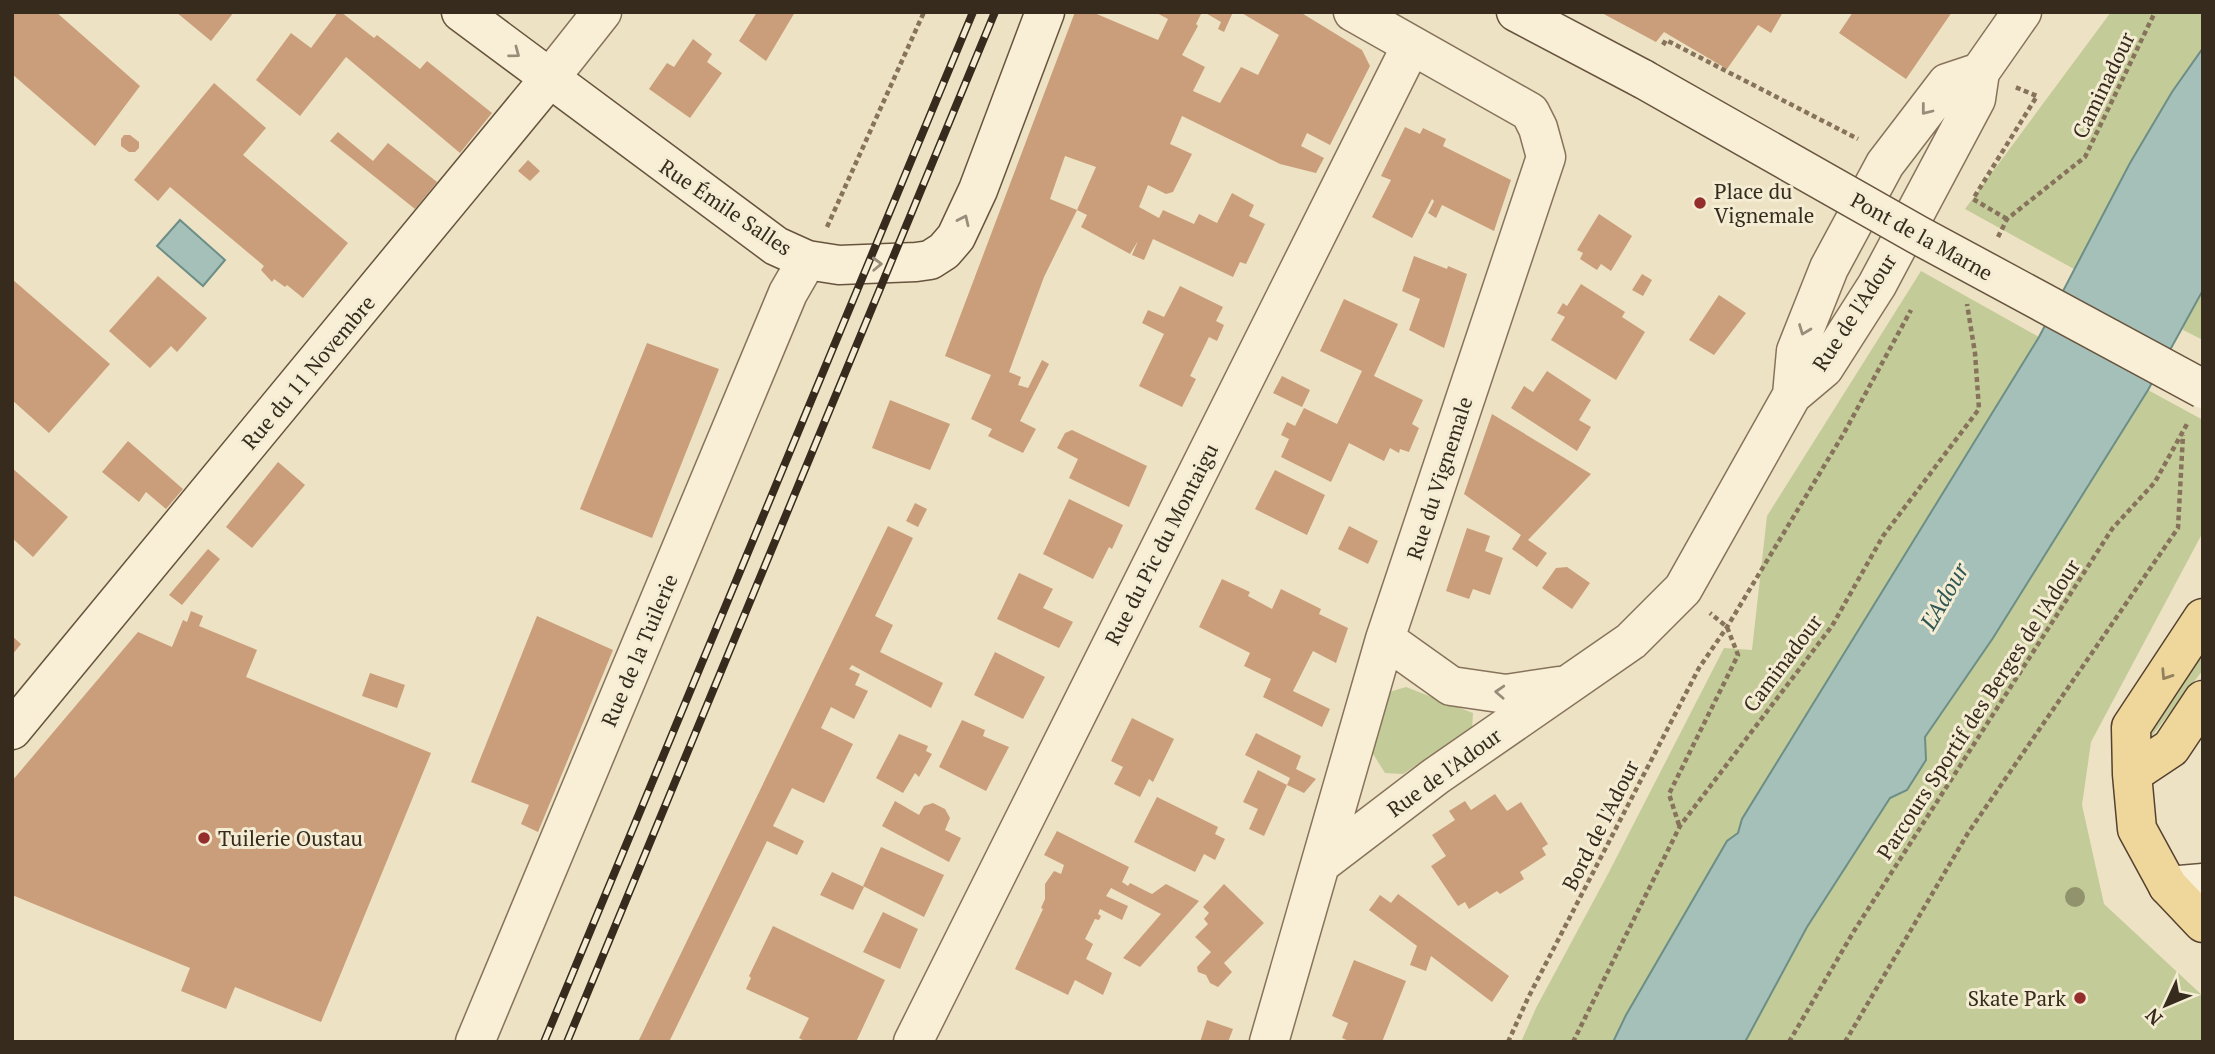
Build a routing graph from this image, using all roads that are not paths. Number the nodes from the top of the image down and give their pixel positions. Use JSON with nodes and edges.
{"nodes":[{"id":1,"x":461,"y":12,"type":"edge"},
{"id":2,"x":602,"y":12,"type":"edge"},
{"id":3,"x":1045,"y":12,"type":"edge"},
{"id":4,"x":1353,"y":12,"type":"edge"},
{"id":5,"x":1516,"y":12,"type":"edge"},
{"id":6,"x":2022,"y":12,"type":"edge"},
{"id":7,"x":1411,"y":46,"type":"junction"},
{"id":8,"x":1980,"y":72,"type":"junction"},
{"id":9,"x":549,"y":79,"type":"junction"},
{"id":10,"x":814,"y":261,"type":"junction"},
{"id":11,"x":1791,"y":395,"type":"junction"},
{"id":12,"x":2196,"y":404,"type":"edge"},
{"id":13,"x":2203,"y":618,"type":"edge"},
{"id":14,"x":1385,"y":639,"type":"junction"},
{"id":15,"x":1568,"y":685,"type":"junction"},
{"id":16,"x":2203,"y":700,"type":"edge"},
{"id":17,"x":12,"y":730,"type":"edge"},
{"id":18,"x":2132,"y":774,"type":"junction"},
{"id":19,"x":1322,"y":863,"type":"junction"},
{"id":20,"x":2185,"y":884,"type":"edge"},
{"id":21,"x":2203,"y":923,"type":"edge"},
{"id":22,"x":475,"y":1042,"type":"edge"},
{"id":23,"x":913,"y":1042,"type":"edge"},
{"id":24,"x":1269,"y":1042,"type":"edge"}],
"edges":[{"from":1,"to":9,"type":"street","name":"Rue Émile Salles","one_way":true},
{"from":2,"to":9,"type":"street","name":"Rue du 11 Novembre"},
{"from":10,"to":3,"type":"street","name":"Rue Émile Salles","one_way":true},
{"from":4,"to":7,"type":"street","name":"Rue du Vignemale"},
{"from":5,"to":12,"type":"street","name":"Pont de la Marne","bridge":true},
{"from":6,"to":8,"type":"street","name":"Rue de l'Adour"},
{"from":7,"to":14,"type":"street","name":"Rue du Vignemale"},
{"from":7,"to":23,"type":"street","name":"Rue du Pic du Montaigu"},
{"from":8,"to":11,"type":"street","name":"Rue de l'Adour"},
{"from":8,"to":11,"type":"street","name":"Rue de l'Adour","one_way":true},
{"from":9,"to":10,"type":"street","name":"Rue Émile Salles"},
{"from":9,"to":17,"type":"street","name":"Rue du 11 Novembre"},
{"from":10,"to":22,"type":"street","name":"Rue de la Tuilerie"},
{"from":11,"to":15,"type":"street","name":"Rue de l'Adour"},
{"from":13,"to":18,"type":"main road","one_way":true},
{"from":15,"to":14,"type":"street","name":"Rue de l'Adour","one_way":true},
{"from":14,"to":19,"type":"street","name":"Rue du Vignemale"},
{"from":15,"to":19,"type":"street","name":"Rue de l'Adour"},
{"from":16,"to":18,"type":"main road"},
{"from":18,"to":20,"type":"main road"},
{"from":19,"to":24,"type":"street","name":"Rue du Vignemale"},
{"from":20,"to":21,"type":"main road"}]}
